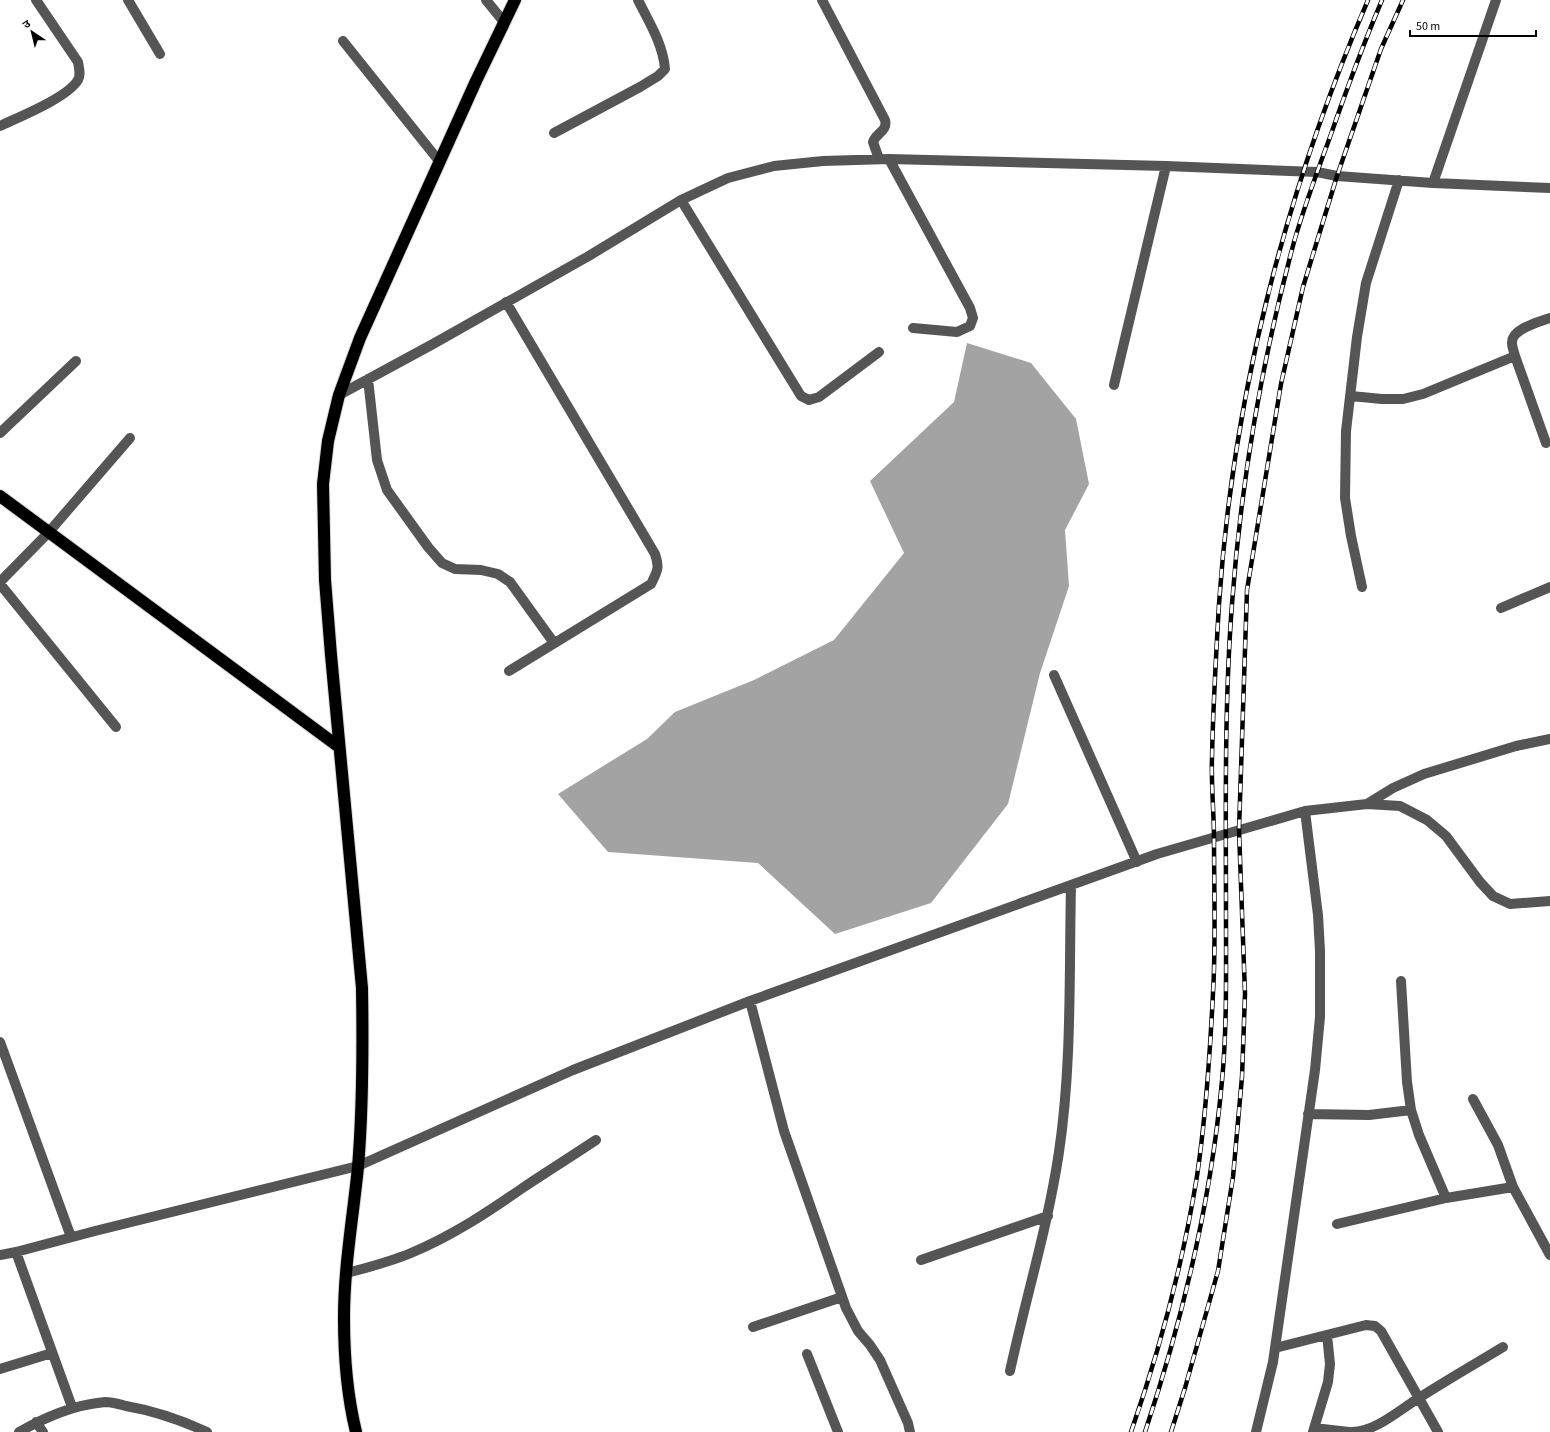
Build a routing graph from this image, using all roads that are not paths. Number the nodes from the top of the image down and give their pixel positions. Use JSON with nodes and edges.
{"nodes":[{"id":1,"x":36,"y":0,"type":"edge"},
{"id":2,"x":128,"y":0,"type":"edge"},
{"id":3,"x":486,"y":0,"type":"edge"},
{"id":4,"x":515,"y":0,"type":"edge"},
{"id":5,"x":638,"y":0,"type":"edge"},
{"id":6,"x":822,"y":0,"type":"edge"},
{"id":7,"x":1496,"y":0,"type":"edge"},
{"id":8,"x":504,"y":22,"type":"junction"},
{"id":9,"x":343,"y":41,"type":"dead end"},
{"id":10,"x":160,"y":54,"type":"dead end"},
{"id":11,"x":0,"y":126,"type":"edge"},
{"id":12,"x":554,"y":133,"type":"dead end"},
{"id":13,"x":879,"y":159,"type":"junction"},
{"id":14,"x":889,"y":159,"type":"junction"},
{"id":15,"x":439,"y":161,"type":"junction"},
{"id":16,"x":1166,"y":166,"type":"junction"},
{"id":17,"x":1399,"y":180,"type":"junction"},
{"id":18,"x":1433,"y":183,"type":"junction"},
{"id":19,"x":1550,"y":188,"type":"edge"},
{"id":20,"x":681,"y":200,"type":"junction"},
{"id":21,"x":506,"y":302,"type":"junction"},
{"id":22,"x":1550,"y":318,"type":"edge"},
{"id":23,"x":913,"y":328,"type":"dead end"},
{"id":24,"x":879,"y":352,"type":"dead end"},
{"id":25,"x":1515,"y":356,"type":"junction"},
{"id":26,"x":76,"y":361,"type":"dead end"},
{"id":27,"x":368,"y":379,"type":"junction"},
{"id":28,"x":1114,"y":385,"type":"dead end"},
{"id":29,"x":339,"y":395,"type":"junction"},
{"id":30,"x":1351,"y":396,"type":"junction"},
{"id":31,"x":0,"y":433,"type":"edge"},
{"id":32,"x":130,"y":438,"type":"dead end"},
{"id":33,"x":1546,"y":443,"type":"dead end"},
{"id":34,"x":0,"y":496,"type":"edge"},
{"id":35,"x":48,"y":533,"type":"junction"},
{"id":36,"x":0,"y":583,"type":"edge"},
{"id":37,"x":1362,"y":587,"type":"dead end"},
{"id":38,"x":1550,"y":587,"type":"edge"},
{"id":39,"x":1501,"y":608,"type":"dead end"},
{"id":40,"x":554,"y":643,"type":"junction"},
{"id":41,"x":509,"y":671,"type":"dead end"},
{"id":42,"x":1054,"y":675,"type":"dead end"},
{"id":43,"x":116,"y":727,"type":"dead end"},
{"id":44,"x":1550,"y":739,"type":"edge"},
{"id":45,"x":339,"y":747,"type":"junction"},
{"id":46,"x":1367,"y":804,"type":"junction"},
{"id":47,"x":1305,"y":811,"type":"junction"},
{"id":48,"x":1137,"y":862,"type":"junction"},
{"id":49,"x":1071,"y":886,"type":"junction"},
{"id":50,"x":1550,"y":901,"type":"edge"},
{"id":51,"x":1401,"y":981,"type":"dead end"},
{"id":52,"x":750,"y":1001,"type":"junction"},
{"id":53,"x":0,"y":1042,"type":"edge"},
{"id":54,"x":1473,"y":1099,"type":"dead end"},
{"id":55,"x":1411,"y":1110,"type":"junction"},
{"id":56,"x":1308,"y":1114,"type":"junction"},
{"id":57,"x":596,"y":1140,"type":"dead end"},
{"id":58,"x":358,"y":1166,"type":"junction"},
{"id":59,"x":1513,"y":1187,"type":"junction"},
{"id":60,"x":1446,"y":1198,"type":"junction"},
{"id":61,"x":1048,"y":1216,"type":"junction"},
{"id":62,"x":1337,"y":1224,"type":"dead end"},
{"id":63,"x":71,"y":1237,"type":"junction"},
{"id":64,"x":16,"y":1252,"type":"junction"},
{"id":65,"x":0,"y":1255,"type":"edge"},
{"id":66,"x":1550,"y":1255,"type":"edge"},
{"id":67,"x":920,"y":1260,"type":"dead end"},
{"id":68,"x":347,"y":1273,"type":"junction"},
{"id":69,"x":842,"y":1297,"type":"junction"},
{"id":70,"x":753,"y":1327,"type":"dead end"},
{"id":71,"x":1327,"y":1335,"type":"junction"},
{"id":72,"x":1503,"y":1347,"type":"dead end"},
{"id":73,"x":1275,"y":1348,"type":"junction"},
{"id":74,"x":52,"y":1353,"type":"junction"},
{"id":75,"x":807,"y":1354,"type":"dead end"},
{"id":76,"x":0,"y":1369,"type":"edge"},
{"id":77,"x":1010,"y":1371,"type":"dead end"},
{"id":78,"x":1418,"y":1398,"type":"junction"},
{"id":79,"x":72,"y":1407,"type":"junction"},
{"id":80,"x":36,"y":1422,"type":"junction"},
{"id":81,"x":1314,"y":1430,"type":"edge"},
{"id":82,"x":19,"y":1432,"type":"edge"},
{"id":83,"x":42,"y":1432,"type":"edge"},
{"id":84,"x":207,"y":1432,"type":"edge"},
{"id":85,"x":356,"y":1432,"type":"edge"},
{"id":86,"x":838,"y":1432,"type":"edge"},
{"id":87,"x":910,"y":1432,"type":"edge"},
{"id":88,"x":1256,"y":1432,"type":"edge"},
{"id":89,"x":1351,"y":1432,"type":"edge"},
{"id":90,"x":1438,"y":1432,"type":"edge"}],
"edges":[{"from":1,"to":11,"type":"street"},
{"from":2,"to":10,"type":"street"},
{"from":3,"to":8,"type":"street"},
{"from":4,"to":8,"type":"highway"},
{"from":5,"to":12,"type":"street"},
{"from":6,"to":13,"type":"street"},
{"from":7,"to":18,"type":"street"},
{"from":8,"to":15,"type":"highway"},
{"from":9,"to":15,"type":"street"},
{"from":13,"to":14,"type":"street"},
{"from":13,"to":20,"type":"street"},
{"from":14,"to":16,"type":"street"},
{"from":14,"to":23,"type":"street"},
{"from":15,"to":29,"type":"highway"},
{"from":16,"to":17,"type":"street"},
{"from":16,"to":28,"type":"street"},
{"from":17,"to":18,"type":"street"},
{"from":17,"to":30,"type":"street"},
{"from":18,"to":19,"type":"street"},
{"from":20,"to":21,"type":"street"},
{"from":20,"to":24,"type":"street"},
{"from":21,"to":27,"type":"street"},
{"from":21,"to":40,"type":"street"},
{"from":22,"to":25,"type":"street"},
{"from":25,"to":30,"type":"street"},
{"from":25,"to":33,"type":"street"},
{"from":26,"to":31,"type":"street"},
{"from":27,"to":29,"type":"street"},
{"from":27,"to":40,"type":"street"},
{"from":29,"to":45,"type":"highway"},
{"from":30,"to":37,"type":"street"},
{"from":32,"to":35,"type":"street"},
{"from":34,"to":35,"type":"highway"},
{"from":35,"to":36,"type":"street"},
{"from":35,"to":45,"type":"highway"},
{"from":36,"to":43,"type":"street"},
{"from":38,"to":39,"type":"street"},
{"from":40,"to":41,"type":"street"},
{"from":42,"to":48,"type":"street"},
{"from":44,"to":46,"type":"street"},
{"from":45,"to":58,"type":"highway"},
{"from":46,"to":47,"type":"street"},
{"from":46,"to":50,"type":"street"},
{"from":47,"to":48,"type":"street"},
{"from":47,"to":56,"type":"street"},
{"from":48,"to":49,"type":"street"},
{"from":49,"to":52,"type":"street"},
{"from":49,"to":61,"type":"street"},
{"from":51,"to":55,"type":"street"},
{"from":52,"to":58,"type":"street"},
{"from":52,"to":69,"type":"street"},
{"from":53,"to":63,"type":"street"},
{"from":54,"to":59,"type":"street"},
{"from":55,"to":56,"type":"street"},
{"from":55,"to":60,"type":"street"},
{"from":56,"to":73,"type":"street"},
{"from":57,"to":68,"type":"street"},
{"from":58,"to":63,"type":"street"},
{"from":58,"to":68,"type":"highway"},
{"from":59,"to":60,"type":"street"},
{"from":59,"to":66,"type":"street"},
{"from":60,"to":62,"type":"street"},
{"from":61,"to":67,"type":"street"},
{"from":61,"to":77,"type":"street"},
{"from":63,"to":64,"type":"street"},
{"from":64,"to":65,"type":"street"},
{"from":64,"to":74,"type":"street"},
{"from":68,"to":85,"type":"highway"},
{"from":69,"to":70,"type":"street"},
{"from":69,"to":87,"type":"street"},
{"from":71,"to":73,"type":"street"},
{"from":71,"to":78,"type":"street"},
{"from":71,"to":81,"type":"street"},
{"from":72,"to":78,"type":"street"},
{"from":73,"to":88,"type":"street"},
{"from":74,"to":76,"type":"street"},
{"from":74,"to":79,"type":"street"},
{"from":75,"to":86,"type":"street"},
{"from":78,"to":89,"type":"street"},
{"from":78,"to":90,"type":"street"},
{"from":79,"to":80,"type":"street"},
{"from":79,"to":84,"type":"street"},
{"from":80,"to":82,"type":"street"},
{"from":80,"to":83,"type":"street"},
{"from":81,"to":89,"type":"street"}]}
